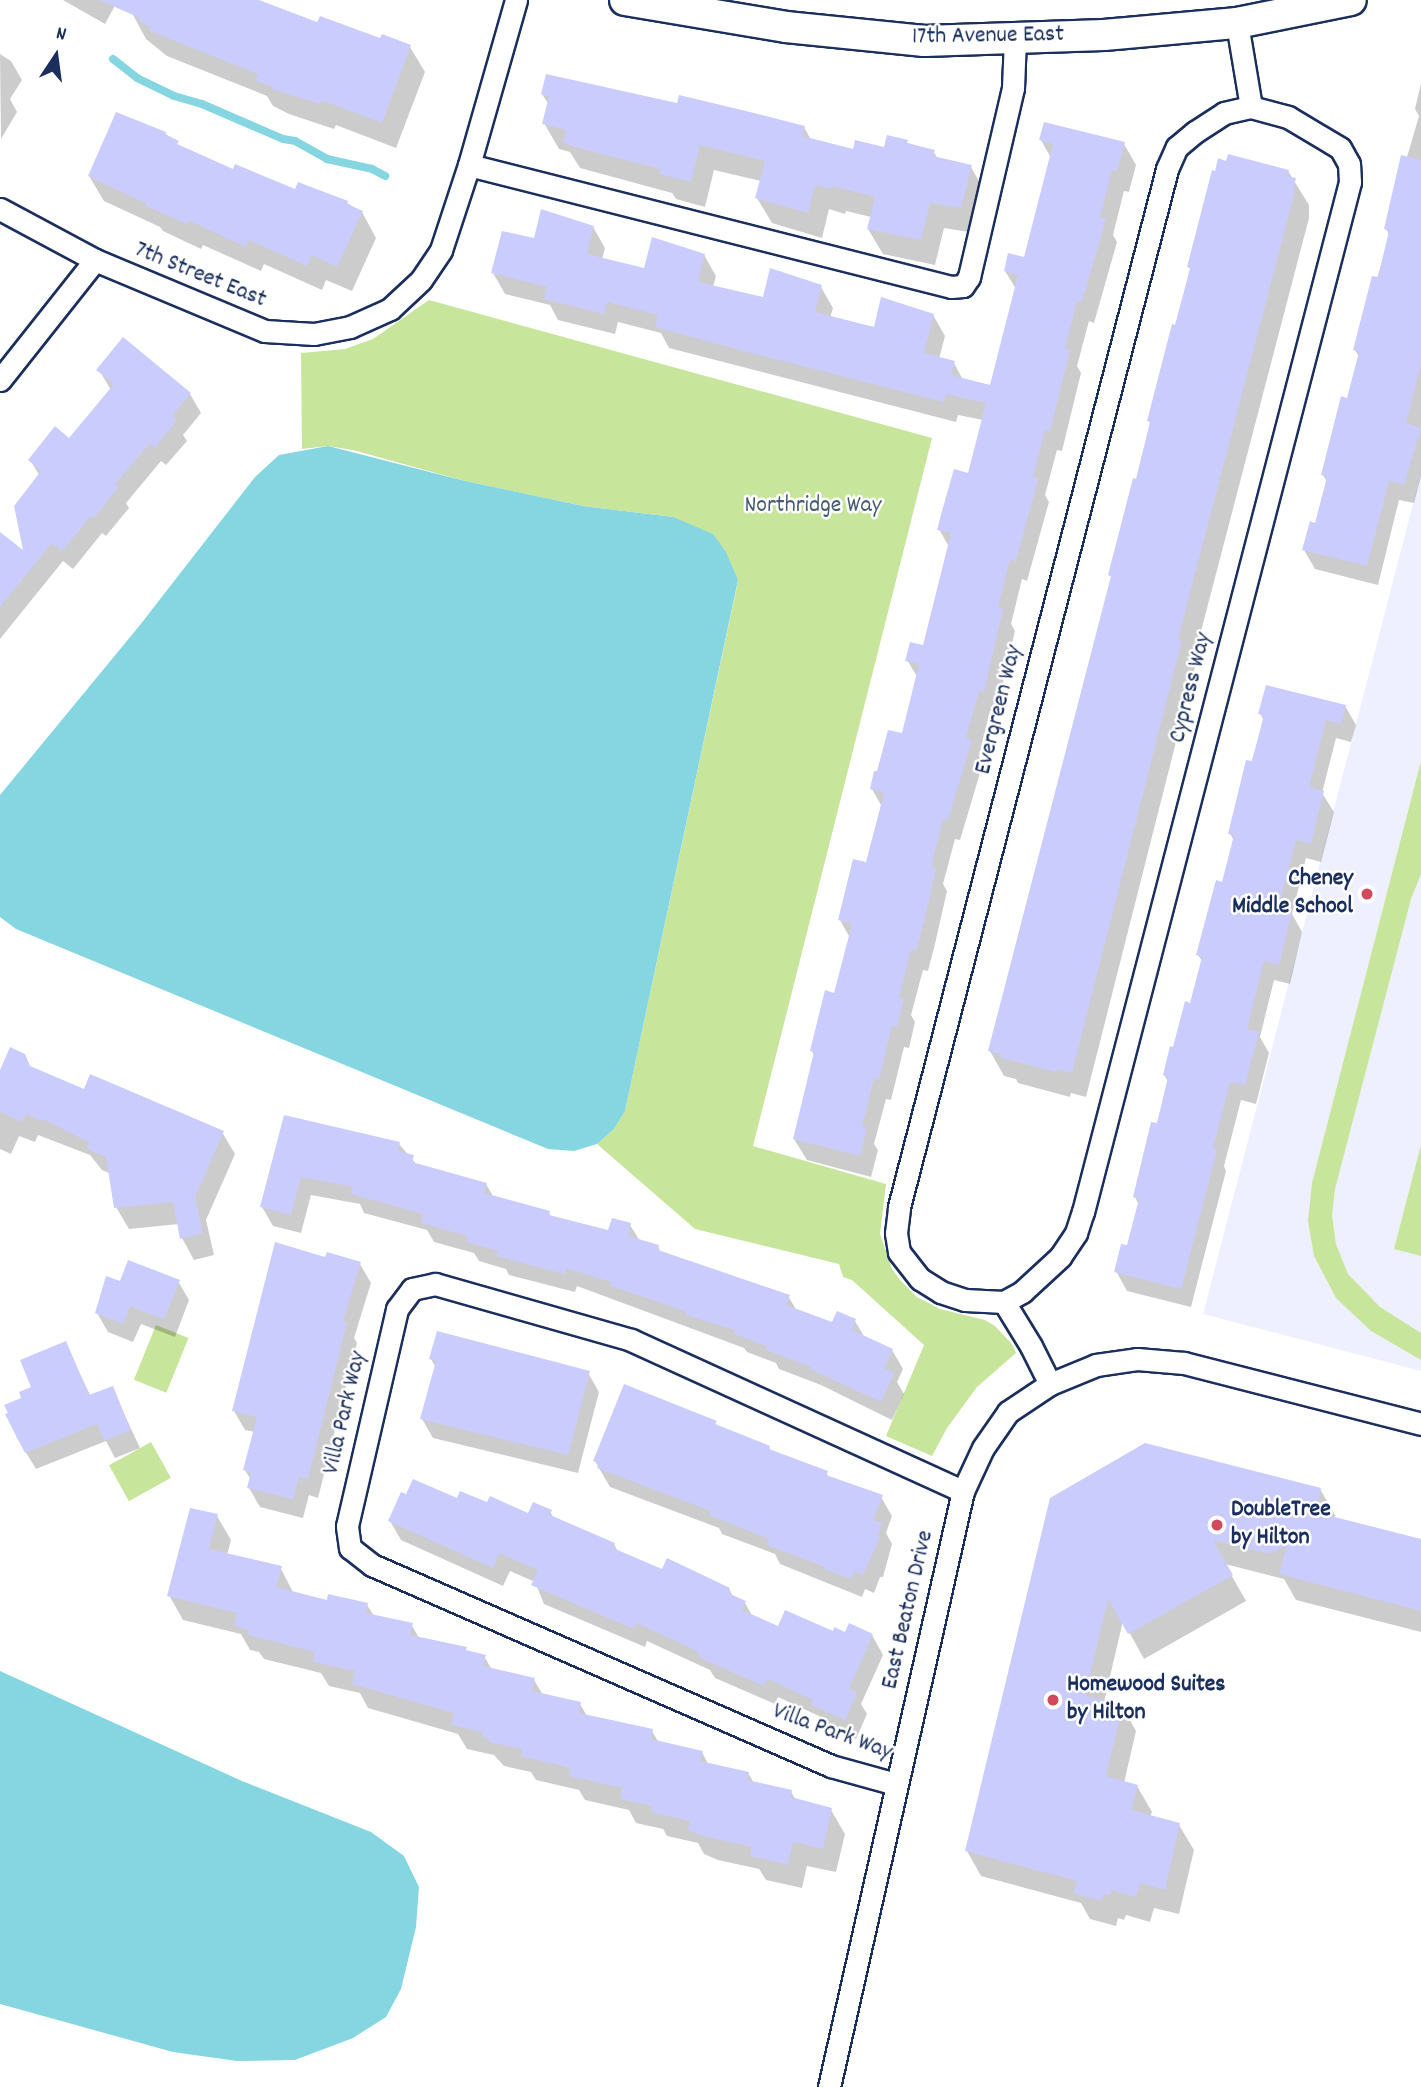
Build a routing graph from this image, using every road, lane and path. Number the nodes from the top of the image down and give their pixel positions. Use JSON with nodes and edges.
{"nodes":[{"id":1,"x":516,"y":0,"type":"edge"},
{"id":2,"x":625,"y":0,"type":"edge"},
{"id":3,"x":1351,"y":0,"type":"edge"},
{"id":4,"x":1237,"y":23,"type":"junction"},
{"id":5,"x":1015,"y":39,"type":"junction"},
{"id":6,"x":1251,"y":107,"type":"junction"},
{"id":7,"x":469,"y":165,"type":"junction"},
{"id":8,"x":0,"y":209,"type":"edge"},
{"id":9,"x":95,"y":260,"type":"junction"},
{"id":10,"x":0,"y":380,"type":"edge"},
{"id":11,"x":1004,"y":1303,"type":"junction"},
{"id":12,"x":1050,"y":1384,"type":"junction"},
{"id":13,"x":1421,"y":1424,"type":"edge"},
{"id":14,"x":963,"y":1491,"type":"junction"},
{"id":15,"x":896,"y":1784,"type":"junction"},
{"id":16,"x":829,"y":2087,"type":"edge"}],
"edges":[{"from":1,"to":7,"type":"street","name":"7th Street East"},
{"from":2,"to":5,"type":"street","name":"17th Avenue East"},
{"from":3,"to":4,"type":"street","name":"17th Avenue East"},
{"from":4,"to":5,"type":"street","name":"17th Avenue East"},
{"from":4,"to":6,"type":"street"},
{"from":5,"to":7,"type":"street"},
{"from":6,"to":11,"type":"street","name":"Cypress Way"},
{"from":6,"to":11,"type":"street","name":"Evergreen Way"},
{"from":7,"to":9,"type":"street","name":"7th Street East"},
{"from":8,"to":9,"type":"street"},
{"from":9,"to":10,"type":"street","name":"7th Street East"},
{"from":11,"to":12,"type":"street"},
{"from":12,"to":13,"type":"street","name":"East Beaton Drive"},
{"from":12,"to":14,"type":"street","name":"East Beaton Drive"},
{"from":14,"to":15,"type":"street","name":"East Beaton Drive"},
{"from":14,"to":15,"type":"street","name":"Villa Park Way"},
{"from":15,"to":16,"type":"street","name":"East Beaton Drive"}]}
